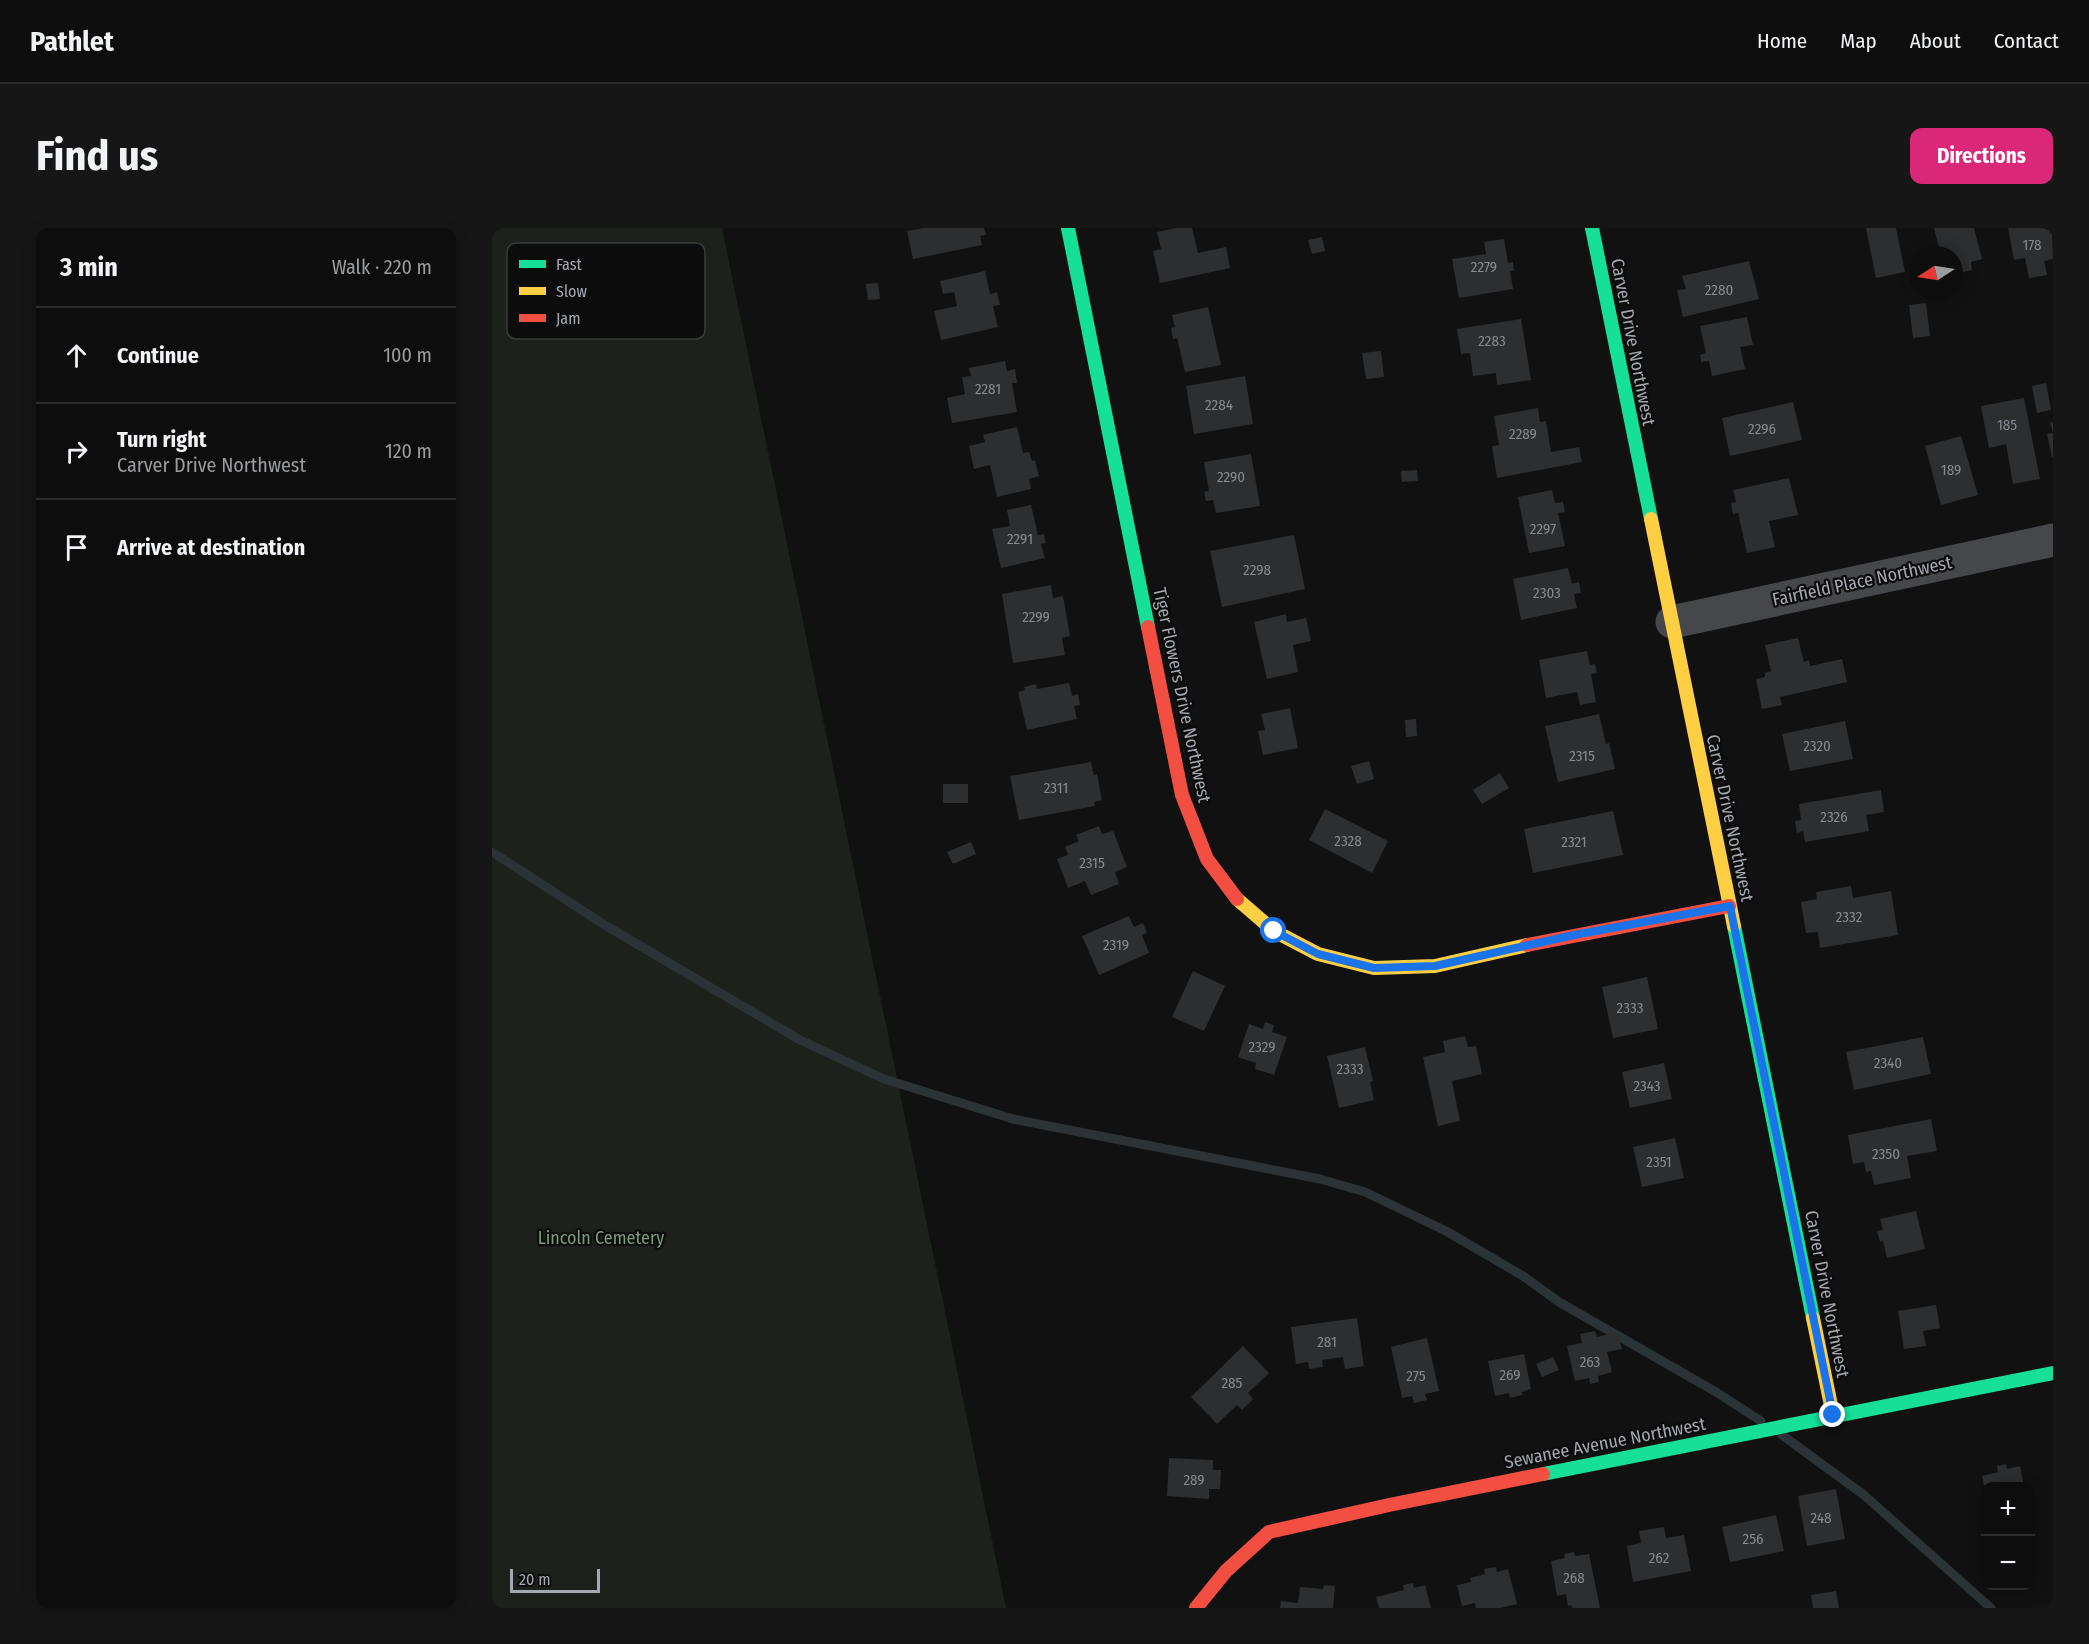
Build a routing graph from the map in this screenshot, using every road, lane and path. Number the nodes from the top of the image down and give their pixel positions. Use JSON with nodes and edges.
{"nodes":[{"id":1,"x":1068,"y":228,"type":"edge"},
{"id":2,"x":1592,"y":228,"type":"edge"},
{"id":3,"x":2053,"y":540,"type":"edge"},
{"id":4,"x":1672,"y":622,"type":"junction"},
{"id":5,"x":1730,"y":906,"type":"junction"},
{"id":6,"x":2053,"y":1373,"type":"edge"},
{"id":7,"x":1833,"y":1415,"type":"junction"},
{"id":8,"x":1196,"y":1608,"type":"edge"}],
"edges":[{"from":1,"to":5,"type":"street","name":"Tiger Flowers Drive Northwest"},
{"from":2,"to":4,"type":"street","name":"Carver Drive Northwest"},
{"from":3,"to":4,"type":"street","name":"Fairfield Place Northwest"},
{"from":4,"to":5,"type":"street","name":"Carver Drive Northwest"},
{"from":5,"to":7,"type":"street","name":"Carver Drive Northwest"},
{"from":6,"to":7,"type":"street","name":"Sewanee Avenue Northwest"},
{"from":7,"to":8,"type":"street","name":"Sewanee Avenue Northwest"}]}
